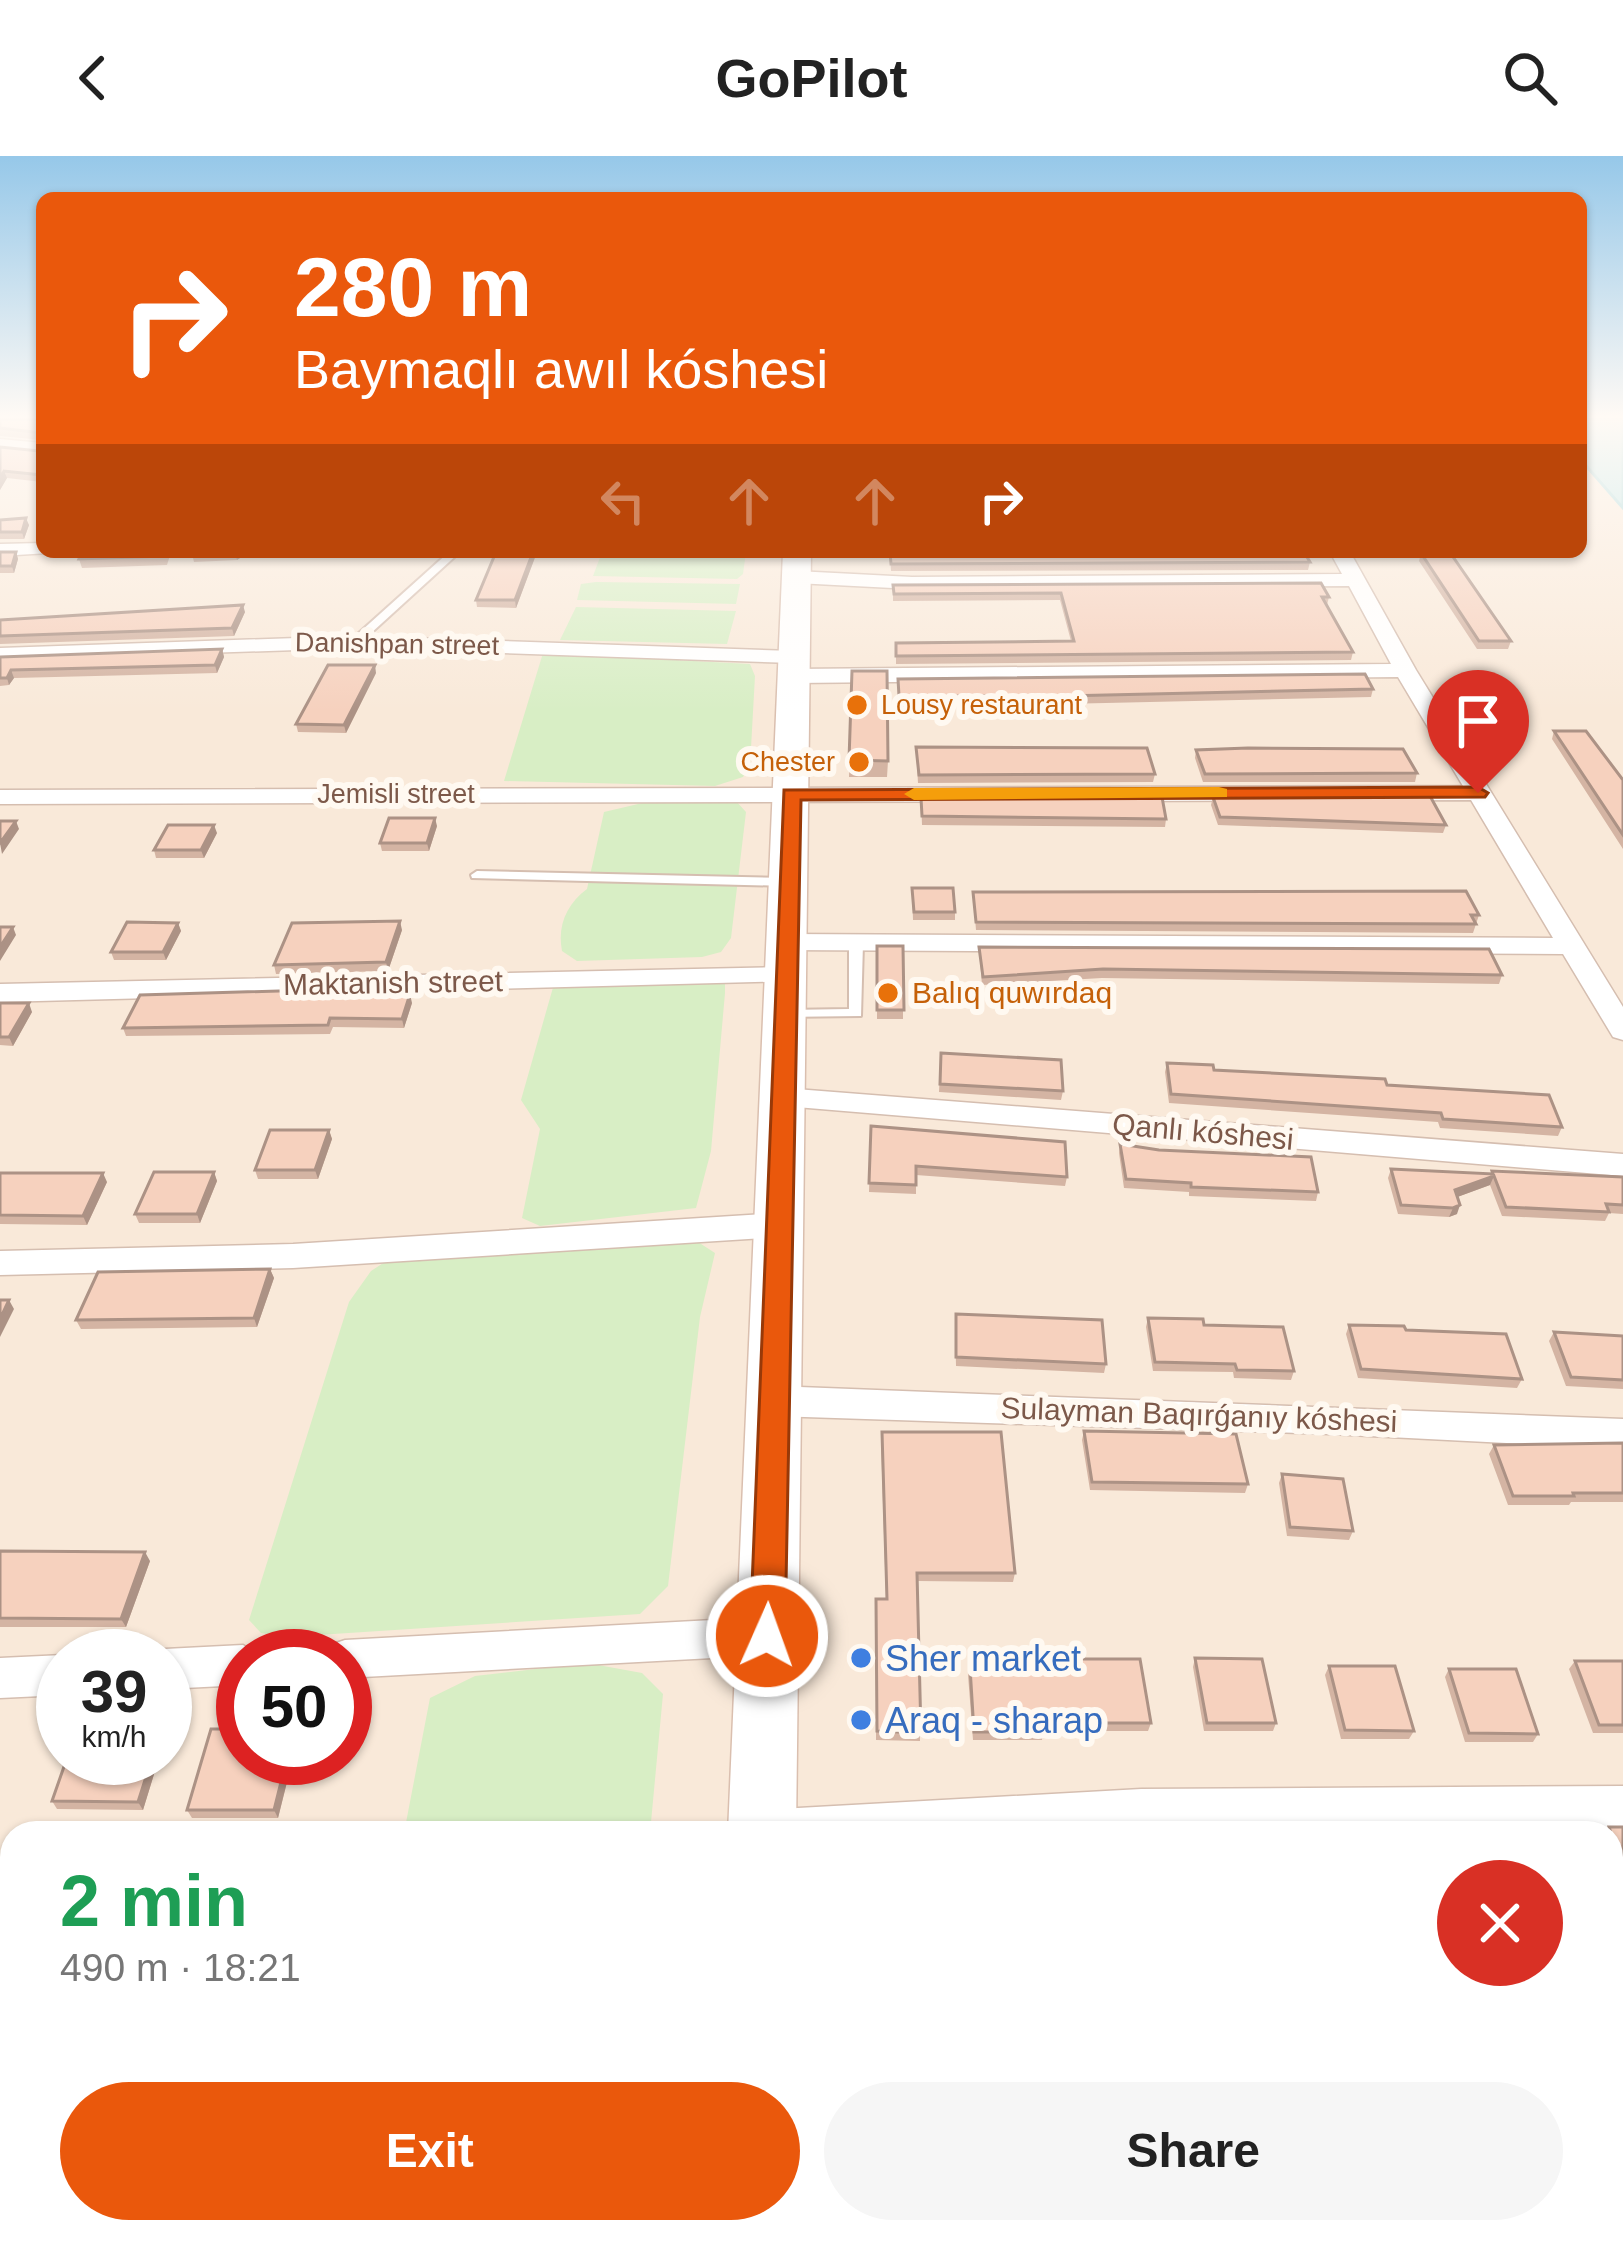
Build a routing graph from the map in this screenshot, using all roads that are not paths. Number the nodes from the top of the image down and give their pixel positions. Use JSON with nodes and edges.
{"nodes":[{"id":1,"x":36,"y":549,"type":"edge"},
{"id":2,"x":0,"y":550,"type":"edge"},
{"id":3,"x":448,"y":558,"type":"edge"},
{"id":4,"x":1343,"y":558,"type":"edge"},
{"id":5,"x":796,"y":565,"type":"edge"},
{"id":6,"x":1355,"y":580,"type":"junction"},
{"id":7,"x":355,"y":642,"type":"junction"},
{"id":8,"x":0,"y":654,"type":"edge"},
{"id":9,"x":793,"y":667,"type":"junction"},
{"id":10,"x":1405,"y":670,"type":"junction"},
{"id":11,"x":1478,"y":793,"type":"junction"},
{"id":12,"x":791,"y":794,"type":"junction"},
{"id":13,"x":0,"y":797,"type":"edge"},
{"id":14,"x":477,"y":875,"type":"dead end"},
{"id":15,"x":789,"y":882,"type":"junction"},
{"id":16,"x":856,"y":943,"type":"junction"},
{"id":17,"x":1570,"y":946,"type":"junction"},
{"id":18,"x":786,"y":977,"type":"junction"},
{"id":19,"x":0,"y":993,"type":"edge"},
{"id":20,"x":1623,"y":1031,"type":"edge"},
{"id":21,"x":783,"y":1098,"type":"junction"},
{"id":22,"x":1623,"y":1165,"type":"edge"},
{"id":23,"x":779,"y":1226,"type":"junction"},
{"id":24,"x":0,"y":1263,"type":"edge"},
{"id":25,"x":774,"y":1401,"type":"junction"},
{"id":26,"x":1623,"y":1434,"type":"edge"},
{"id":27,"x":767,"y":1636,"type":"junction"},
{"id":28,"x":372,"y":1658,"type":"edge"},
{"id":29,"x":36,"y":1676,"type":"edge"},
{"id":30,"x":0,"y":1678,"type":"edge"},
{"id":31,"x":1623,"y":1808,"type":"edge"},
{"id":32,"x":763,"y":1821,"type":"edge"},
{"id":33,"x":970,"y":1821,"type":"edge"}],
"edges":[{"from":1,"to":2,"type":"street"},
{"from":3,"to":7,"type":"lane"},
{"from":4,"to":6,"type":"street"},
{"from":5,"to":6,"type":"street"},
{"from":5,"to":9,"type":"main road"},
{"from":6,"to":10,"type":"street"},
{"from":7,"to":8,"type":"street","name":"Danishpan street"},
{"from":7,"to":9,"type":"street","name":"Danishpan street"},
{"from":9,"to":10,"type":"street","name":"Danishpan street"},
{"from":9,"to":12,"type":"main road"},
{"from":10,"to":11,"type":"street"},
{"from":11,"to":12,"type":"street","name":"Jemisli street"},
{"from":11,"to":17,"type":"street"},
{"from":12,"to":13,"type":"street","name":"Jemisli street"},
{"from":12,"to":15,"type":"main road"},
{"from":14,"to":15,"type":"lane"},
{"from":15,"to":18,"type":"main road"},
{"from":16,"to":17,"type":"street","name":"Maktanish street"},
{"from":16,"to":18,"type":"street","name":"Maktanish street"},
{"from":16,"to":18,"type":"lane"},
{"from":17,"to":20,"type":"street"},
{"from":18,"to":19,"type":"street","name":"Maktanish street"},
{"from":18,"to":21,"type":"main road"},
{"from":21,"to":22,"type":"street","name":"Qanlı kóshesi"},
{"from":21,"to":23,"type":"main road"},
{"from":23,"to":24,"type":"street"},
{"from":23,"to":25,"type":"main road"},
{"from":25,"to":26,"type":"street","name":"Sulayman Baqırǵanıy kóshesi"},
{"from":25,"to":27,"type":"main road"},
{"from":27,"to":28,"type":"street"},
{"from":27,"to":32,"type":"main road"},
{"from":29,"to":30,"type":"street"},
{"from":31,"to":33,"type":"street"}]}
